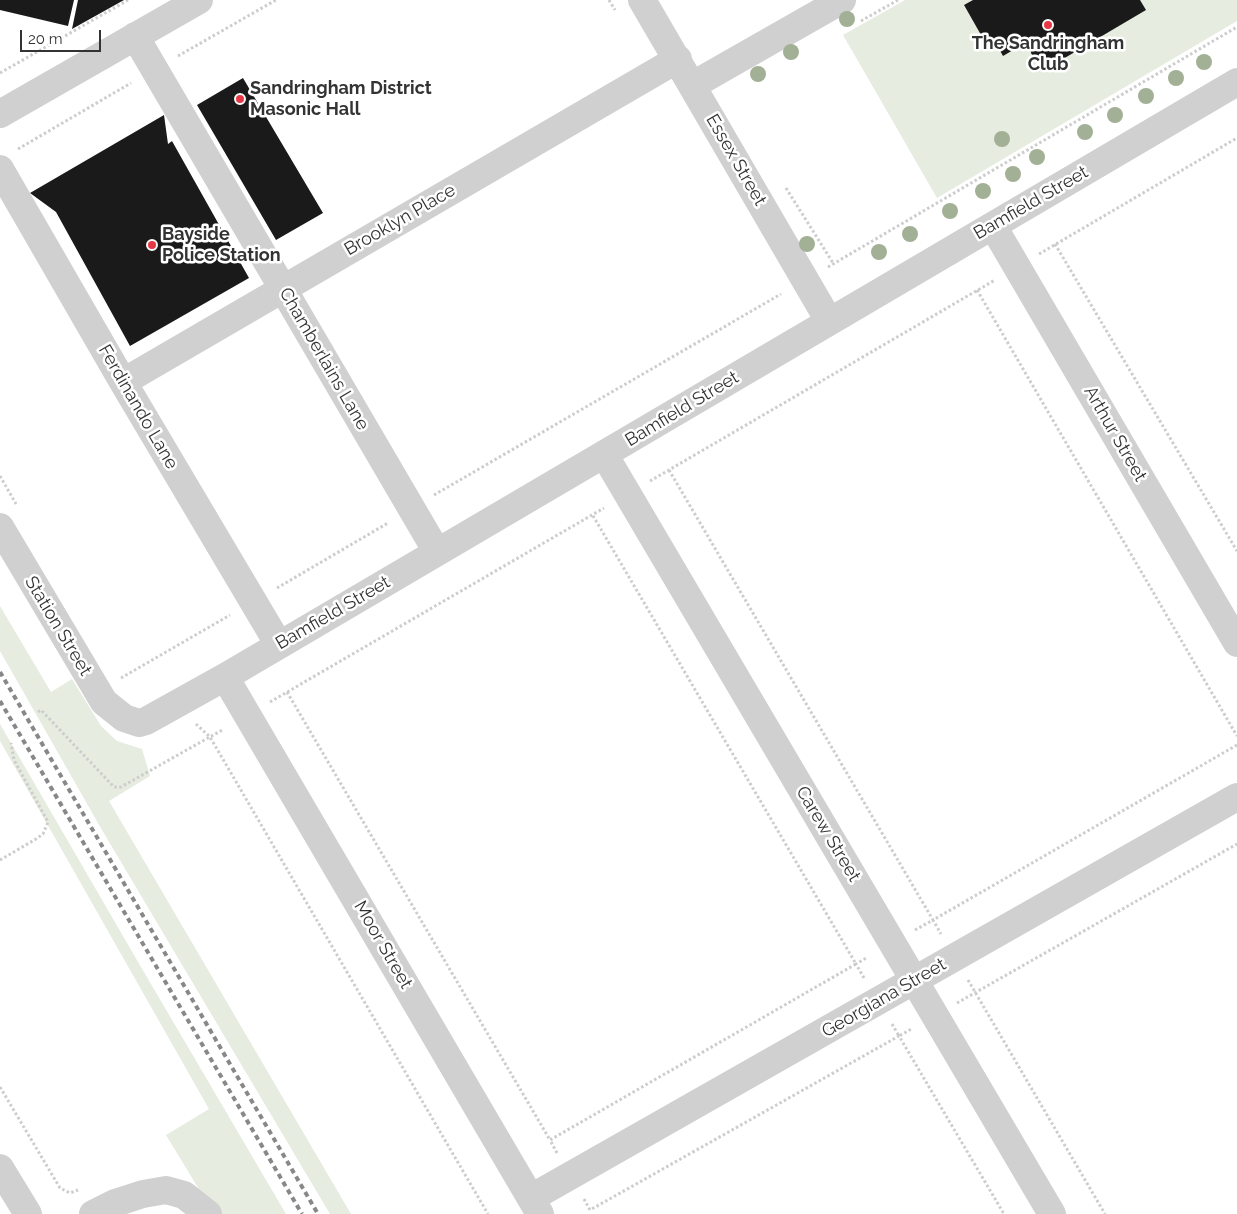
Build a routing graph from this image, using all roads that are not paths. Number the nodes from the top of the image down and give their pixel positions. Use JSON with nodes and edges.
{"nodes":[{"id":1,"x":199,"y":0,"type":"edge"},
{"id":2,"x":642,"y":0,"type":"edge"},
{"id":3,"x":842,"y":0,"type":"edge"},
{"id":4,"x":135,"y":36,"type":"junction"},
{"id":5,"x":678,"y":59,"type":"junction"},
{"id":6,"x":1237,"y":82,"type":"edge"},
{"id":7,"x":693,"y":85,"type":"junction"},
{"id":8,"x":4,"y":102,"type":"edge"},
{"id":9,"x":0,"y":169,"type":"edge"},
{"id":10,"x":993,"y":226,"type":"junction"},
{"id":11,"x":283,"y":288,"type":"junction"},
{"id":12,"x":829,"y":322,"type":"junction"},
{"id":13,"x":123,"y":382,"type":"junction"},
{"id":14,"x":604,"y":454,"type":"junction"},
{"id":15,"x":0,"y":527,"type":"edge"},
{"id":16,"x":437,"y":552,"type":"junction"},
{"id":17,"x":1237,"y":643,"type":"edge"},
{"id":18,"x":279,"y":645,"type":"junction"},
{"id":19,"x":225,"y":677,"type":"junction"},
{"id":20,"x":124,"y":718,"type":"joint"},
{"id":21,"x":1237,"y":797,"type":"edge"},
{"id":22,"x":915,"y":981,"type":"junction"},
{"id":23,"x":0,"y":1168,"type":"edge"},
{"id":24,"x":536,"y":1206,"type":"edge"},
{"id":25,"x":104,"y":1208,"type":"edge"},
{"id":26,"x":28,"y":1214,"type":"edge"},
{"id":27,"x":208,"y":1214,"type":"edge"},
{"id":28,"x":1052,"y":1214,"type":"edge"}],
"edges":[{"from":1,"to":4,"type":"street"},
{"from":2,"to":5,"type":"street","name":"Essex Street"},
{"from":3,"to":7,"type":"street"},
{"from":4,"to":8,"type":"street"},
{"from":4,"to":11,"type":"street","name":"Chamberlains Lane"},
{"from":5,"to":7,"type":"street","name":"Essex Street"},
{"from":5,"to":11,"type":"street","name":"Brooklyn Place"},
{"from":6,"to":10,"type":"street","name":"Bamfield Street"},
{"from":7,"to":12,"type":"street","name":"Essex Street"},
{"from":9,"to":13,"type":"street","name":"Ferdinando Lane"},
{"from":10,"to":12,"type":"street","name":"Bamfield Street"},
{"from":10,"to":17,"type":"street","name":"Arthur Street"},
{"from":11,"to":13,"type":"street","name":"Brooklyn Place"},
{"from":11,"to":16,"type":"street","name":"Chamberlains Lane"},
{"from":12,"to":14,"type":"street","name":"Bamfield Street"},
{"from":13,"to":18,"type":"street","name":"Ferdinando Lane"},
{"from":14,"to":16,"type":"street","name":"Bamfield Street"},
{"from":14,"to":22,"type":"street","name":"Carew Street"},
{"from":15,"to":20,"type":"street","name":"Station Street"},
{"from":16,"to":18,"type":"street","name":"Bamfield Street"},
{"from":18,"to":19,"type":"street","name":"Bamfield Street"},
{"from":19,"to":20,"type":"street","name":"Bamfield Street"},
{"from":19,"to":24,"type":"street","name":"Moor Street"},
{"from":21,"to":22,"type":"street","name":"Georgiana Street"},
{"from":22,"to":24,"type":"street","name":"Georgiana Street"},
{"from":22,"to":28,"type":"street","name":"Carew Street"},
{"from":23,"to":26,"type":"street"},
{"from":25,"to":27,"type":"street"}]}
